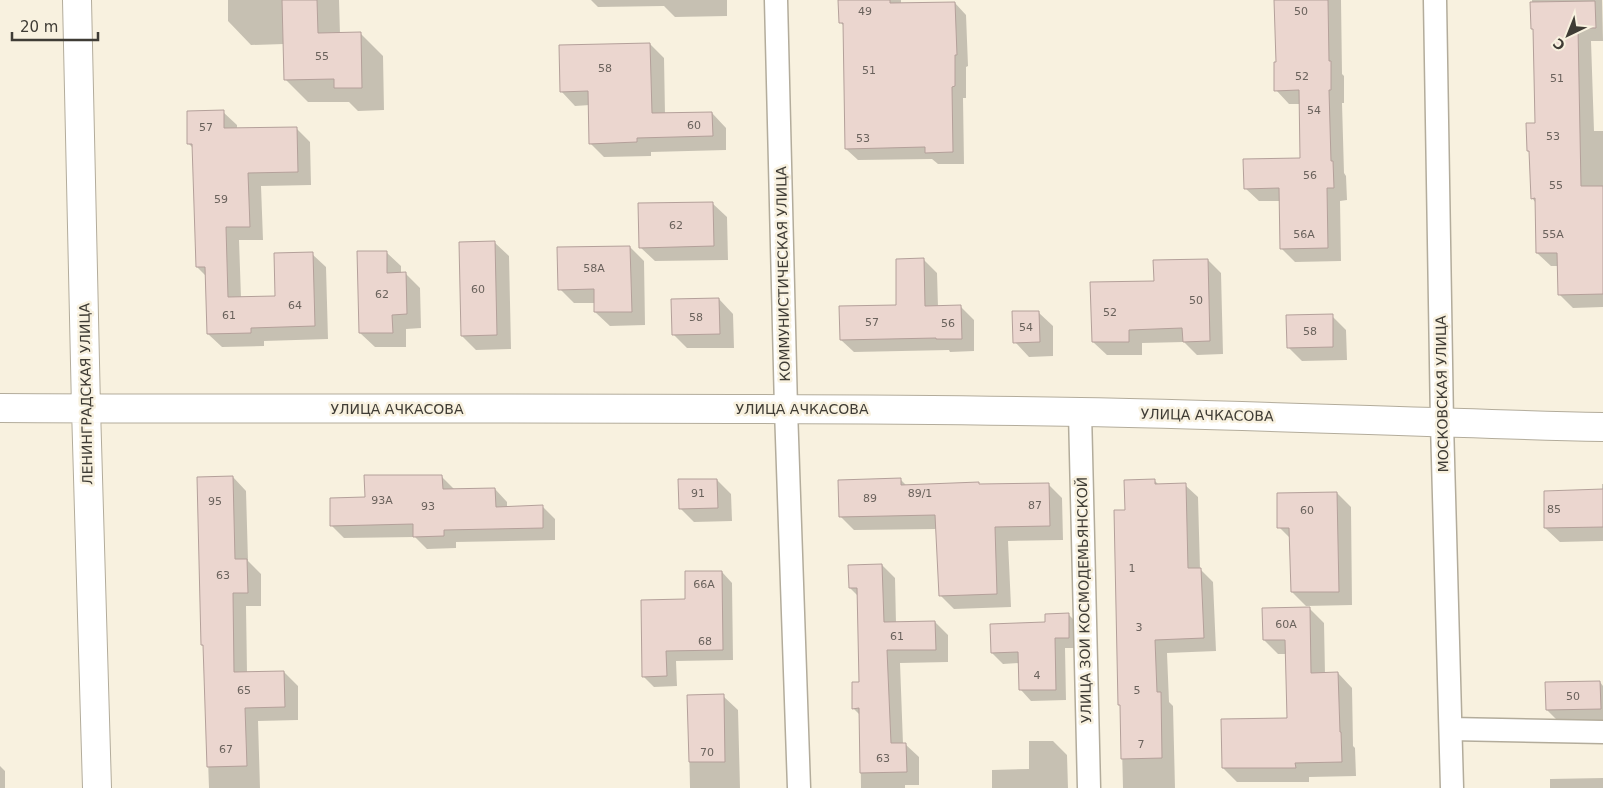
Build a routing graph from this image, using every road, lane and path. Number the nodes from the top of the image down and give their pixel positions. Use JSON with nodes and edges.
{"nodes":[{"id":1,"x":77,"y":0,"type":"edge"},
{"id":2,"x":776,"y":0,"type":"edge"},
{"id":3,"x":1435,"y":0,"type":"edge"},
{"id":4,"x":0,"y":408,"type":"edge"},
{"id":5,"x":86,"y":408,"type":"junction"},
{"id":6,"x":786,"y":409,"type":"junction"},
{"id":7,"x":1080,"y":412,"type":"junction"},
{"id":8,"x":1442,"y":423,"type":"junction"},
{"id":9,"x":1603,"y":427,"type":"edge"},
{"id":10,"x":1451,"y":729,"type":"junction"},
{"id":11,"x":1603,"y":732,"type":"edge"},
{"id":12,"x":97,"y":788,"type":"edge"},
{"id":13,"x":799,"y":788,"type":"edge"},
{"id":14,"x":1089,"y":788,"type":"edge"},
{"id":15,"x":1452,"y":788,"type":"edge"}],
"edges":[{"from":1,"to":5,"type":"street","name":"ЛЕНИНГРАДСКАЯ УЛИЦА"},
{"from":2,"to":6,"type":"street","name":"КОММУНИСТИЧЕСКАЯ УЛИЦА"},
{"from":3,"to":8,"type":"street","name":"МОСКОВСКАЯ УЛИЦА"},
{"from":4,"to":5,"type":"street","name":"УЛИЦА АЧКАСОВА"},
{"from":5,"to":6,"type":"street","name":"УЛИЦА АЧКАСОВА"},
{"from":5,"to":12,"type":"street","name":"ЛЕНИНГРАДСКАЯ УЛИЦА"},
{"from":6,"to":7,"type":"street","name":"УЛИЦА АЧКАСОВА"},
{"from":6,"to":13,"type":"street","name":"КОММУНИСТИЧЕСКАЯ УЛИЦА"},
{"from":7,"to":8,"type":"street","name":"УЛИЦА АЧКАСОВА"},
{"from":7,"to":14,"type":"street","name":"УЛИЦА ЗОИ КОСМОДЕМЬЯНСКОЙ"},
{"from":8,"to":9,"type":"street","name":"УЛИЦА АЧКАСОВА"},
{"from":8,"to":10,"type":"street","name":"МОСКОВСКАЯ УЛИЦА"},
{"from":10,"to":11,"type":"street"},
{"from":10,"to":15,"type":"street","name":"МОСКОВСКАЯ УЛИЦА"}]}
